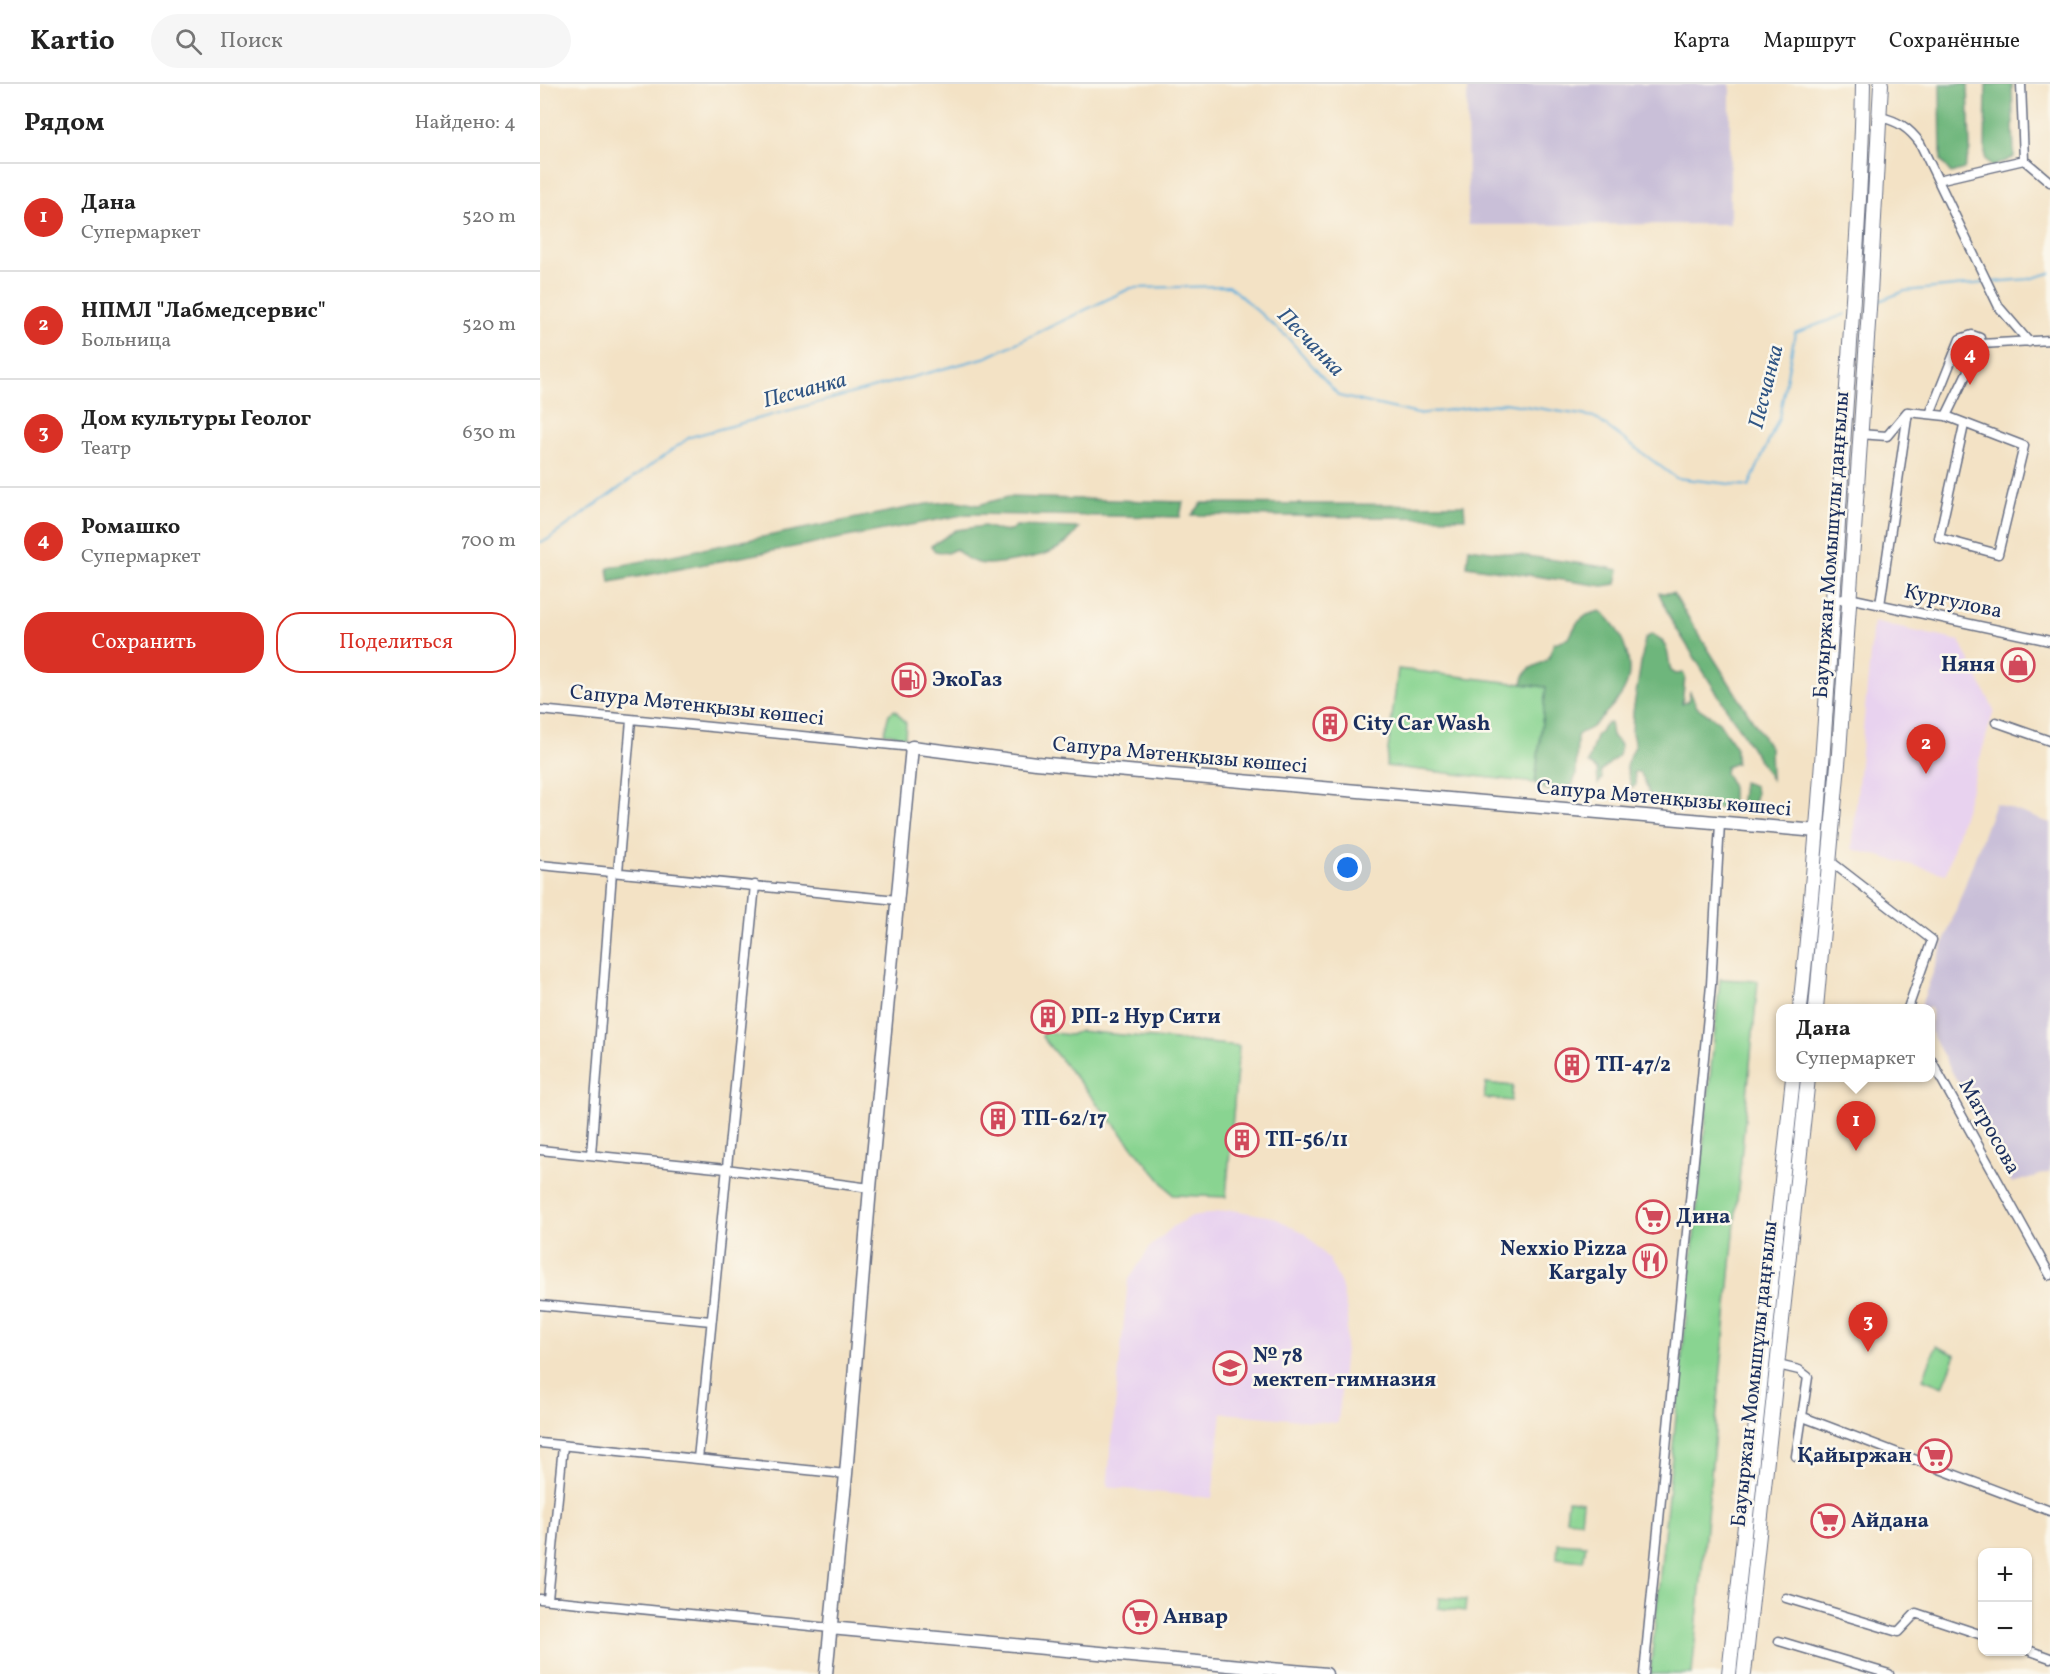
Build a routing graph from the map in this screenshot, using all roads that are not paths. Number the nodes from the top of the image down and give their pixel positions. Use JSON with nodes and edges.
{"nodes":[{"id":1,"x":1863,"y":84,"type":"edge"},
{"id":2,"x":1881,"y":84,"type":"edge"},
{"id":3,"x":2021,"y":84,"type":"edge"},
{"id":4,"x":1880,"y":117,"type":"junction"},
{"id":5,"x":2024,"y":160,"type":"junction"},
{"id":6,"x":1859,"y":176,"type":"junction"},
{"id":7,"x":1877,"y":177,"type":"junction"},
{"id":8,"x":1938,"y":180,"type":"junction"},
{"id":9,"x":2050,"y":182,"type":"edge"},
{"id":10,"x":2050,"y":340,"type":"edge"},
{"id":11,"x":2029,"y":342,"type":"junction"},
{"id":12,"x":1981,"y":344,"type":"junction"},
{"id":13,"x":1908,"y":412,"type":"junction"},
{"id":14,"x":1930,"y":414,"type":"junction"},
{"id":15,"x":1946,"y":416,"type":"junction"},
{"id":16,"x":1964,"y":425,"type":"junction"},
{"id":17,"x":1860,"y":434,"type":"junction"},
{"id":18,"x":1849,"y":598,"type":"junction"},
{"id":19,"x":1833,"y":601,"type":"junction"},
{"id":20,"x":1880,"y":605,"type":"junction"},
{"id":21,"x":2050,"y":641,"type":"edge"},
{"id":22,"x":540,"y":710,"type":"edge"},
{"id":23,"x":631,"y":720,"type":"junction"},
{"id":24,"x":1996,"y":722,"type":"dead end"},
{"id":25,"x":2050,"y":741,"type":"edge"},
{"id":26,"x":912,"y":747,"type":"junction"},
{"id":27,"x":1720,"y":823,"type":"junction"},
{"id":28,"x":1817,"y":831,"type":"junction"},
{"id":29,"x":1833,"y":832,"type":"junction"},
{"id":30,"x":1830,"y":861,"type":"junction"},
{"id":31,"x":540,"y":865,"type":"edge"},
{"id":32,"x":615,"y":872,"type":"junction"},
{"id":33,"x":755,"y":885,"type":"junction"},
{"id":34,"x":897,"y":900,"type":"junction"},
{"id":35,"x":1807,"y":945,"type":"junction"},
{"id":36,"x":1823,"y":948,"type":"junction"},
{"id":37,"x":1800,"y":1004,"type":"edge"},
{"id":38,"x":1816,"y":1004,"type":"edge"},
{"id":39,"x":1909,"y":1004,"type":"edge"},
{"id":40,"x":1935,"y":1067,"type":"edge"},
{"id":41,"x":1791,"y":1082,"type":"edge"},
{"id":42,"x":1807,"y":1082,"type":"edge"},
{"id":43,"x":540,"y":1150,"type":"edge"},
{"id":44,"x":591,"y":1155,"type":"junction"},
{"id":45,"x":726,"y":1168,"type":"junction"},
{"id":46,"x":870,"y":1188,"type":"junction"},
{"id":47,"x":2050,"y":1275,"type":"edge"},
{"id":48,"x":540,"y":1305,"type":"edge"},
{"id":49,"x":711,"y":1321,"type":"junction"},
{"id":50,"x":1778,"y":1365,"type":"junction"},
{"id":51,"x":1803,"y":1417,"type":"junction"},
{"id":52,"x":540,"y":1443,"type":"edge"},
{"id":53,"x":563,"y":1446,"type":"junction"},
{"id":54,"x":1796,"y":1456,"type":"dead end"},
{"id":55,"x":698,"y":1459,"type":"junction"},
{"id":56,"x":846,"y":1474,"type":"junction"},
{"id":57,"x":1747,"y":1498,"type":"junction"},
{"id":58,"x":1763,"y":1500,"type":"junction"},
{"id":59,"x":2050,"y":1511,"type":"edge"},
{"id":60,"x":1786,"y":1598,"type":"dead end"},
{"id":61,"x":544,"y":1599,"type":"edge"},
{"id":62,"x":830,"y":1628,"type":"junction"},
{"id":63,"x":1978,"y":1633,"type":"edge"},
{"id":64,"x":1779,"y":1641,"type":"dead end"},
{"id":65,"x":2032,"y":1651,"type":"edge"},
{"id":66,"x":2050,"y":1658,"type":"edge"},
{"id":67,"x":826,"y":1674,"type":"edge"},
{"id":68,"x":1326,"y":1674,"type":"edge"},
{"id":69,"x":1644,"y":1674,"type":"edge"},
{"id":70,"x":1729,"y":1674,"type":"edge"},
{"id":71,"x":1744,"y":1674,"type":"edge"},
{"id":72,"x":1889,"y":1674,"type":"edge"}],
"edges":[{"from":1,"to":6,"type":"main road","name":"Бауыржан Момышұлы даңғылы"},
{"from":2,"to":4,"type":"main road","name":"Бауыржан Момышұлы даңғылы"},
{"from":3,"to":5,"type":"street"},
{"from":4,"to":7,"type":"main road","name":"Бауыржан Момышұлы даңғылы"},
{"from":4,"to":8,"type":"street"},
{"from":5,"to":8,"type":"street"},
{"from":5,"to":9,"type":"street"},
{"from":6,"to":7,"type":"main road"},
{"from":6,"to":19,"type":"main road","name":"Бауыржан Момышұлы даңғылы"},
{"from":7,"to":17,"type":"main road","name":"Бауыржан Момышұлы даңғылы"},
{"from":8,"to":11,"type":"street"},
{"from":10,"to":11,"type":"street"},
{"from":11,"to":12,"type":"street"},
{"from":12,"to":14,"type":"street"},
{"from":12,"to":15,"type":"street"},
{"from":13,"to":14,"type":"street"},
{"from":13,"to":17,"type":"street"},
{"from":13,"to":20,"type":"street"},
{"from":14,"to":15,"type":"street"},
{"from":15,"to":16,"type":"street"},
{"from":16,"to":16,"type":"street"},
{"from":17,"to":18,"type":"main road","name":"Бауыржан Момышұлы даңғылы"},
{"from":18,"to":19,"type":"street"},
{"from":18,"to":20,"type":"street","name":"Кургулова"},
{"from":18,"to":29,"type":"main road","name":"Бауыржан Момышұлы даңғылы"},
{"from":19,"to":28,"type":"main road","name":"Бауыржан Момышұлы даңғылы"},
{"from":20,"to":21,"type":"street","name":"Кургулова"},
{"from":22,"to":23,"type":"street","name":"Сапура Мәтенқызы көшесі"},
{"from":23,"to":26,"type":"street","name":"Сапура Мәтенқызы көшесі"},
{"from":23,"to":32,"type":"street"},
{"from":24,"to":25,"type":"street"},
{"from":26,"to":27,"type":"street","name":"Сапура Мәтенқызы көшесі"},
{"from":26,"to":34,"type":"street"},
{"from":27,"to":28,"type":"street","name":"Сапура Мәтенқызы көшесі"},
{"from":27,"to":69,"type":"street"},
{"from":28,"to":29,"type":"main road"},
{"from":28,"to":35,"type":"main road","name":"Бауыржан Момышұлы даңғылы"},
{"from":29,"to":30,"type":"main road","name":"Бауыржан Момышұлы даңғылы"},
{"from":30,"to":36,"type":"main road","name":"Бауыржан Момышұлы даңғылы"},
{"from":30,"to":39,"type":"street"},
{"from":31,"to":32,"type":"street"},
{"from":32,"to":33,"type":"street"},
{"from":32,"to":44,"type":"street"},
{"from":33,"to":34,"type":"street"},
{"from":33,"to":45,"type":"street"},
{"from":34,"to":46,"type":"street"},
{"from":35,"to":36,"type":"main road"},
{"from":35,"to":37,"type":"main road","name":"Бауыржан Момышұлы даңғылы"},
{"from":36,"to":38,"type":"main road","name":"Бауыржан Момышұлы даңғылы"},
{"from":40,"to":47,"type":"street","name":"Матросова"},
{"from":41,"to":57,"type":"main road","name":"Бауыржан Момышұлы даңғылы"},
{"from":42,"to":50,"type":"main road","name":"Бауыржан Момышұлы даңғылы"},
{"from":43,"to":44,"type":"street"},
{"from":44,"to":45,"type":"street"},
{"from":45,"to":46,"type":"street"},
{"from":45,"to":49,"type":"street"},
{"from":46,"to":56,"type":"street"},
{"from":48,"to":49,"type":"street"},
{"from":49,"to":55,"type":"street"},
{"from":50,"to":51,"type":"street"},
{"from":50,"to":58,"type":"main road","name":"Бауыржан Момышұлы даңғылы"},
{"from":51,"to":54,"type":"street"},
{"from":51,"to":59,"type":"street"},
{"from":52,"to":53,"type":"street"},
{"from":53,"to":55,"type":"street"},
{"from":53,"to":61,"type":"street"},
{"from":55,"to":56,"type":"street"},
{"from":56,"to":62,"type":"street"},
{"from":57,"to":58,"type":"main road"},
{"from":57,"to":70,"type":"main road","name":"Бауыржан Момышұлы даңғылы"},
{"from":58,"to":71,"type":"main road","name":"Бауыржан Момышұлы даңғылы"},
{"from":60,"to":63,"type":"street"},
{"from":61,"to":62,"type":"street"},
{"from":62,"to":67,"type":"street"},
{"from":62,"to":68,"type":"street"},
{"from":64,"to":72,"type":"street"},
{"from":65,"to":66,"type":"street"}]}
